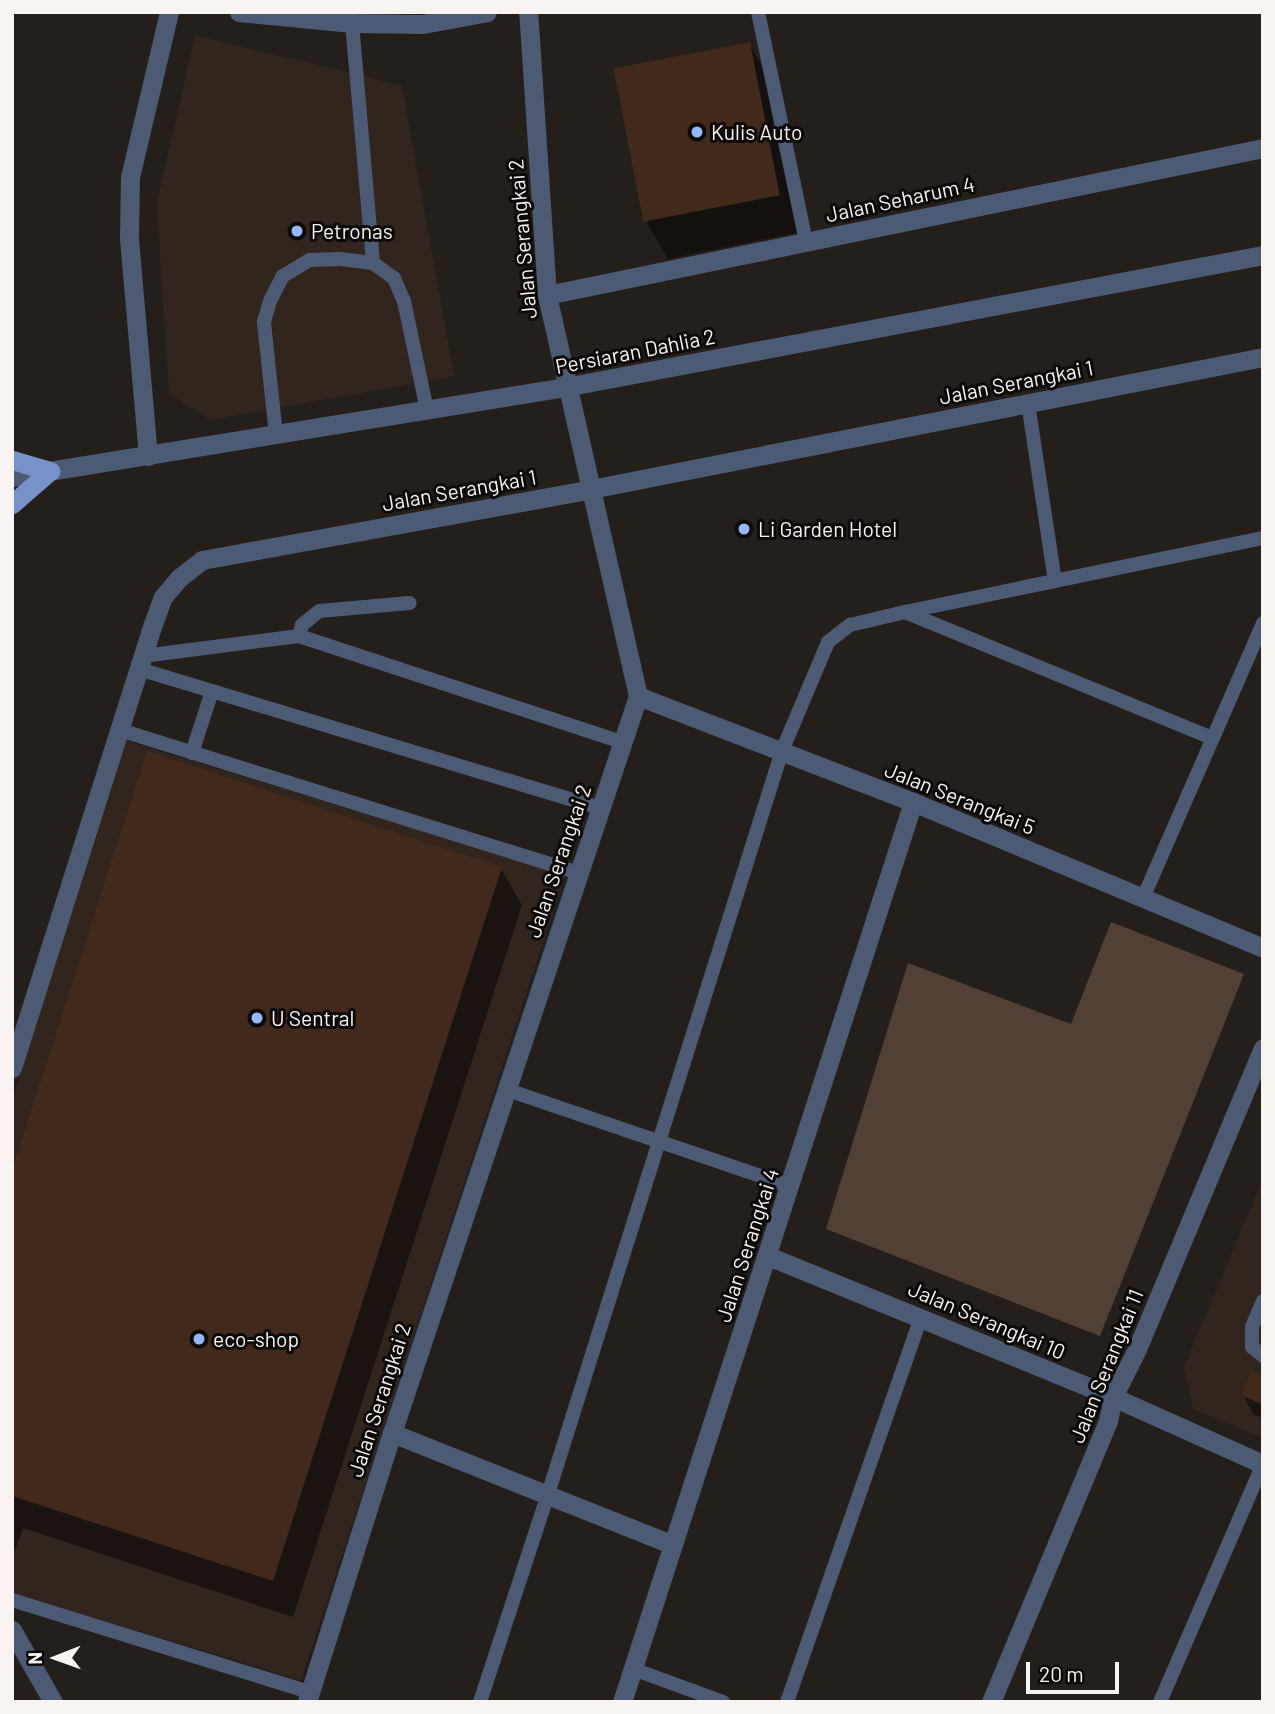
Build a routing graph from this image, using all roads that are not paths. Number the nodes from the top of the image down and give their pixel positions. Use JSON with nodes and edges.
{"nodes":[{"id":1,"x":169,"y":12,"type":"edge"},
{"id":2,"x":239,"y":12,"type":"edge"},
{"id":3,"x":487,"y":12,"type":"edge"},
{"id":4,"x":528,"y":12,"type":"edge"},
{"id":5,"x":758,"y":12,"type":"edge"},
{"id":6,"x":352,"y":23,"type":"junction"},
{"id":7,"x":1263,"y":148,"type":"edge"},
{"id":8,"x":806,"y":242,"type":"junction"},
{"id":9,"x":1263,"y":255,"type":"edge"},
{"id":10,"x":373,"y":263,"type":"junction"},
{"id":11,"x":547,"y":295,"type":"junction"},
{"id":12,"x":1263,"y":357,"type":"edge"},
{"id":13,"x":565,"y":387,"type":"junction"},
{"id":14,"x":1028,"y":402,"type":"junction"},
{"id":15,"x":427,"y":410,"type":"junction"},
{"id":16,"x":276,"y":435,"type":"junction"},
{"id":17,"x":148,"y":456,"type":"junction"},
{"id":18,"x":12,"y":460,"type":"edge"},
{"id":19,"x":50,"y":471,"type":"junction"},
{"id":20,"x":12,"y":477,"type":"edge"},
{"id":21,"x":591,"y":488,"type":"junction"},
{"id":22,"x":12,"y":504,"type":"edge"},
{"id":23,"x":1263,"y":538,"type":"edge"},
{"id":24,"x":1055,"y":581,"type":"junction"},
{"id":25,"x":410,"y":603,"type":"dead end"},
{"id":26,"x":905,"y":612,"type":"junction"},
{"id":27,"x":1263,"y":623,"type":"edge"},
{"id":28,"x":299,"y":636,"type":"junction"},
{"id":29,"x":141,"y":662,"type":"junction"},
{"id":30,"x":212,"y":691,"type":"junction"},
{"id":31,"x":638,"y":696,"type":"junction"},
{"id":32,"x":120,"y":730,"type":"junction"},
{"id":33,"x":1212,"y":738,"type":"junction"},
{"id":34,"x":622,"y":741,"type":"junction"},
{"id":35,"x":782,"y":751,"type":"junction"},
{"id":36,"x":192,"y":753,"type":"junction"},
{"id":37,"x":913,"y":802,"type":"junction"},
{"id":38,"x":600,"y":807,"type":"junction"},
{"id":39,"x":578,"y":872,"type":"junction"},
{"id":40,"x":1143,"y":898,"type":"junction"},
{"id":41,"x":1263,"y":948,"type":"edge"},
{"id":42,"x":1263,"y":1048,"type":"edge"},
{"id":43,"x":12,"y":1068,"type":"edge"},
{"id":44,"x":505,"y":1089,"type":"junction"},
{"id":45,"x":659,"y":1139,"type":"junction"},
{"id":46,"x":790,"y":1186,"type":"junction"},
{"id":47,"x":768,"y":1256,"type":"junction"},
{"id":48,"x":1263,"y":1301,"type":"edge"},
{"id":49,"x":921,"y":1317,"type":"junction"},
{"id":50,"x":1263,"y":1356,"type":"edge"},
{"id":51,"x":1113,"y":1397,"type":"junction"},
{"id":52,"x":392,"y":1433,"type":"junction"},
{"id":53,"x":1263,"y":1464,"type":"edge"},
{"id":54,"x":548,"y":1494,"type":"junction"},
{"id":55,"x":673,"y":1545,"type":"junction"},
{"id":56,"x":12,"y":1600,"type":"edge"},
{"id":57,"x":12,"y":1630,"type":"edge"},
{"id":58,"x":633,"y":1669,"type":"junction"},
{"id":59,"x":308,"y":1697,"type":"edge"},
{"id":60,"x":54,"y":1702,"type":"edge"},
{"id":61,"x":480,"y":1702,"type":"edge"},
{"id":62,"x":622,"y":1702,"type":"edge"},
{"id":63,"x":723,"y":1702,"type":"edge"},
{"id":64,"x":787,"y":1702,"type":"edge"},
{"id":65,"x":991,"y":1702,"type":"edge"},
{"id":66,"x":1160,"y":1702,"type":"edge"}],
"edges":[{"from":1,"to":17,"type":"street"},
{"from":2,"to":6,"type":"street"},
{"from":3,"to":6,"type":"street"},
{"from":4,"to":11,"type":"street","name":"Jalan Serangkai 2"},
{"from":5,"to":8,"type":"lane"},
{"from":6,"to":10,"type":"lane"},
{"from":7,"to":8,"type":"street","name":"Jalan Seharum 4"},
{"from":8,"to":11,"type":"street","name":"Jalan Seharum 4"},
{"from":9,"to":13,"type":"street","name":"Persiaran Dahlia 2"},
{"from":10,"to":15,"type":"lane"},
{"from":10,"to":16,"type":"lane"},
{"from":11,"to":13,"type":"street","name":"Jalan Serangkai 2"},
{"from":12,"to":14,"type":"street","name":"Jalan Serangkai 1"},
{"from":13,"to":15,"type":"street","name":"Persiaran Dahlia 2"},
{"from":13,"to":21,"type":"street","name":"Jalan Serangkai 2"},
{"from":14,"to":21,"type":"street","name":"Jalan Serangkai 1"},
{"from":14,"to":24,"type":"lane"},
{"from":15,"to":16,"type":"street","name":"Persiaran Dahlia 2"},
{"from":16,"to":17,"type":"street","name":"Persiaran Dahlia 2"},
{"from":17,"to":19,"type":"street","name":"Persiaran Dahlia 2"},
{"from":18,"to":19,"type":"main road"},
{"from":19,"to":20,"type":"street","name":"Persiaran Dahlia 2"},
{"from":19,"to":22,"type":"main road"},
{"from":21,"to":29,"type":"street","name":"Jalan Serangkai 1"},
{"from":21,"to":31,"type":"street","name":"Jalan Serangkai 2"},
{"from":23,"to":24,"type":"lane"},
{"from":24,"to":26,"type":"lane"},
{"from":25,"to":28,"type":"lane"},
{"from":26,"to":33,"type":"lane"},
{"from":26,"to":35,"type":"lane"},
{"from":27,"to":33,"type":"lane"},
{"from":28,"to":29,"type":"lane"},
{"from":28,"to":34,"type":"lane"},
{"from":29,"to":30,"type":"lane"},
{"from":29,"to":32,"type":"street","name":"Jalan Serangkai 1"},
{"from":30,"to":36,"type":"lane"},
{"from":30,"to":38,"type":"lane"},
{"from":31,"to":34,"type":"street","name":"Jalan Serangkai 2"},
{"from":31,"to":35,"type":"street","name":"Jalan Serangkai 5"},
{"from":32,"to":36,"type":"lane"},
{"from":32,"to":43,"type":"street","name":"Jalan Serangkai 1"},
{"from":33,"to":40,"type":"lane"},
{"from":34,"to":38,"type":"street","name":"Jalan Serangkai 2"},
{"from":35,"to":37,"type":"street","name":"Jalan Serangkai 5"},
{"from":35,"to":45,"type":"lane"},
{"from":36,"to":39,"type":"lane"},
{"from":37,"to":40,"type":"street","name":"Jalan Serangkai 5"},
{"from":37,"to":46,"type":"street","name":"Jalan Serangkai 4"},
{"from":38,"to":39,"type":"street","name":"Jalan Serangkai 2"},
{"from":39,"to":44,"type":"street","name":"Jalan Serangkai 2"},
{"from":40,"to":41,"type":"street","name":"Jalan Serangkai 5"},
{"from":42,"to":51,"type":"street","name":"Jalan Serangkai 11"},
{"from":44,"to":45,"type":"lane"},
{"from":44,"to":52,"type":"street","name":"Jalan Serangkai 2"},
{"from":45,"to":46,"type":"lane"},
{"from":45,"to":54,"type":"lane"},
{"from":46,"to":47,"type":"street","name":"Jalan Serangkai 4"},
{"from":47,"to":49,"type":"street","name":"Jalan Serangkai 10"},
{"from":47,"to":55,"type":"street","name":"Jalan Serangkai 4"},
{"from":48,"to":50,"type":"lane"},
{"from":49,"to":51,"type":"street","name":"Jalan Serangkai 10"},
{"from":49,"to":64,"type":"lane"},
{"from":51,"to":53,"type":"street","name":"Jalan Serangkai 10"},
{"from":51,"to":65,"type":"street","name":"Jalan Serangkai 11"},
{"from":52,"to":54,"type":"street"},
{"from":52,"to":59,"type":"street","name":"Jalan Serangkai 2"},
{"from":53,"to":66,"type":"lane"},
{"from":54,"to":55,"type":"street"},
{"from":54,"to":61,"type":"lane"},
{"from":55,"to":58,"type":"street","name":"Jalan Serangkai 4"},
{"from":56,"to":59,"type":"lane"},
{"from":57,"to":60,"type":"street"},
{"from":58,"to":62,"type":"street","name":"Jalan Serangkai 4"},
{"from":58,"to":63,"type":"lane"}]}
